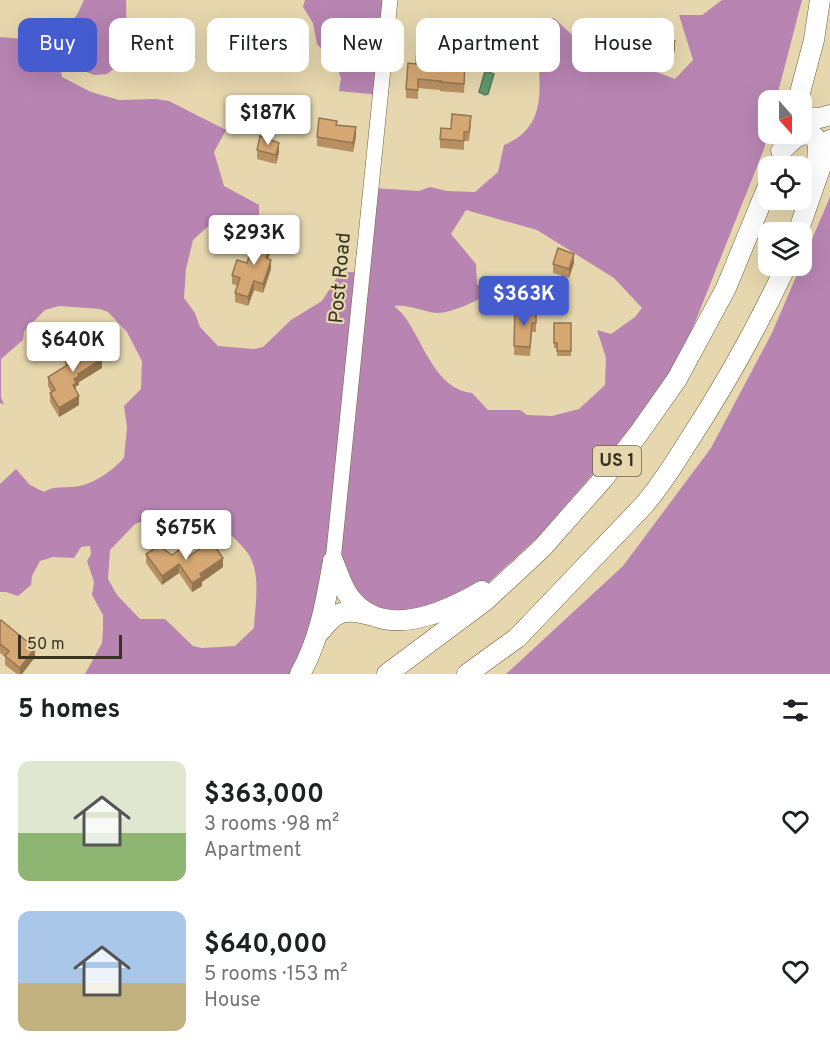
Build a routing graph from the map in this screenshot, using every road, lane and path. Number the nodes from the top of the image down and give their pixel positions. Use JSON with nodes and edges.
{"nodes":[{"id":1,"x":390,"y":0,"type":"edge"},
{"id":2,"x":820,"y":0,"type":"edge"},
{"id":3,"x":801,"y":90,"type":"edge"},
{"id":4,"x":830,"y":115,"type":"edge"},
{"id":5,"x":812,"y":117,"type":"edge"},
{"id":6,"x":830,"y":140,"type":"edge"},
{"id":7,"x":781,"y":150,"type":"edge"},
{"id":8,"x":818,"y":179,"type":"junction"},
{"id":9,"x":758,"y":210,"type":"edge"},
{"id":10,"x":802,"y":222,"type":"edge"},
{"id":11,"x":781,"y":276,"type":"edge"},
{"id":12,"x":542,"y":548,"type":"junction"},
{"id":13,"x":333,"y":561,"type":"junction"},
{"id":14,"x":370,"y":615,"type":"junction"},
{"id":15,"x":318,"y":634,"type":"junction"},
{"id":16,"x":517,"y":638,"type":"junction"},
{"id":17,"x":300,"y":674,"type":"edge"},
{"id":18,"x":387,"y":674,"type":"edge"},
{"id":19,"x":466,"y":674,"type":"edge"},
{"id":20,"x":481,"y":674,"type":"edge"}],
"edges":[{"from":1,"to":13,"type":"street","name":"Post Road"},
{"from":2,"to":3,"type":"highway"},
{"from":4,"to":5,"type":"highway"},
{"from":6,"to":8,"type":"highway"},
{"from":7,"to":8,"type":"highway"},
{"from":8,"to":10,"type":"highway"},
{"from":9,"to":12,"type":"highway","number":"US 1"},
{"from":11,"to":16,"type":"highway","number":"US 1"},
{"from":12,"to":14,"type":"highway"},
{"from":12,"to":18,"type":"highway","number":"US 1"},
{"from":13,"to":14,"type":"highway"},
{"from":13,"to":15,"type":"highway"},
{"from":14,"to":15,"type":"highway"},
{"from":15,"to":17,"type":"highway"},
{"from":16,"to":19,"type":"highway","number":"US 1"},
{"from":16,"to":20,"type":"highway"}]}
